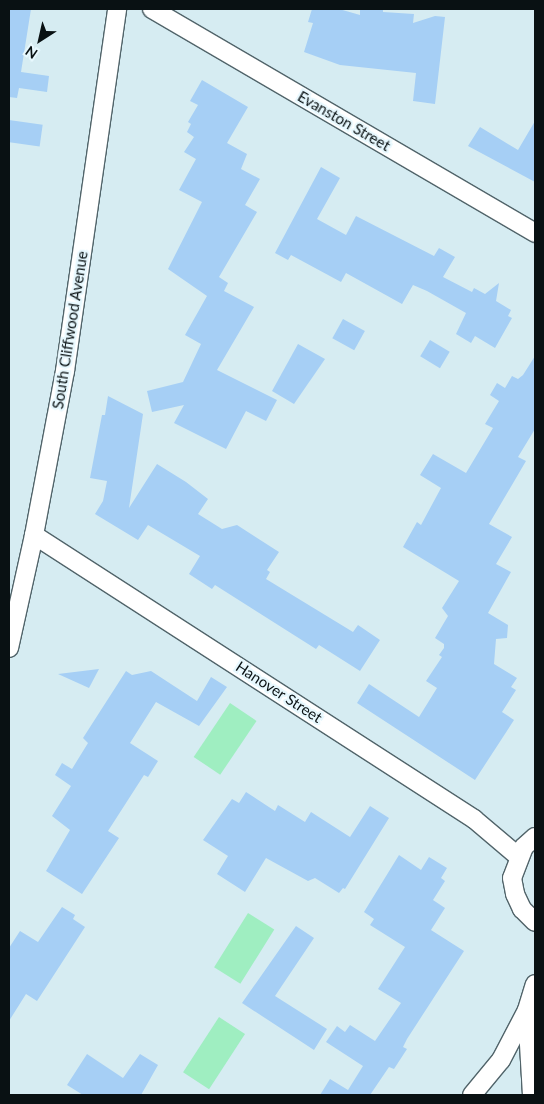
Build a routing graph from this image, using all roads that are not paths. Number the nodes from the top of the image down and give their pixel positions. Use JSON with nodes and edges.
{"nodes":[{"id":1,"x":117,"y":9,"type":"edge"},
{"id":2,"x":152,"y":9,"type":"edge"},
{"id":3,"x":535,"y":233,"type":"edge"},
{"id":4,"x":34,"y":535,"type":"junction"},
{"id":5,"x":9,"y":648,"type":"edge"},
{"id":6,"x":535,"y":837,"type":"edge"},
{"id":7,"x":519,"y":856,"type":"junction"},
{"id":8,"x":535,"y":922,"type":"edge"},
{"id":9,"x":535,"y":984,"type":"edge"},
{"id":10,"x":527,"y":1010,"type":"junction"},
{"id":11,"x":472,"y":1095,"type":"edge"},
{"id":12,"x":532,"y":1095,"type":"edge"}],
"edges":[{"from":1,"to":4,"type":"street","name":"South Cliffwood Avenue"},
{"from":2,"to":3,"type":"street","name":"Evanston Street"},
{"from":4,"to":5,"type":"street","name":"South Cliffwood Avenue"},
{"from":4,"to":7,"type":"street","name":"Hanover Street"},
{"from":6,"to":7,"type":"street"},
{"from":7,"to":8,"type":"street"},
{"from":9,"to":10,"type":"street"},
{"from":10,"to":11,"type":"street"},
{"from":10,"to":12,"type":"street"}]}
